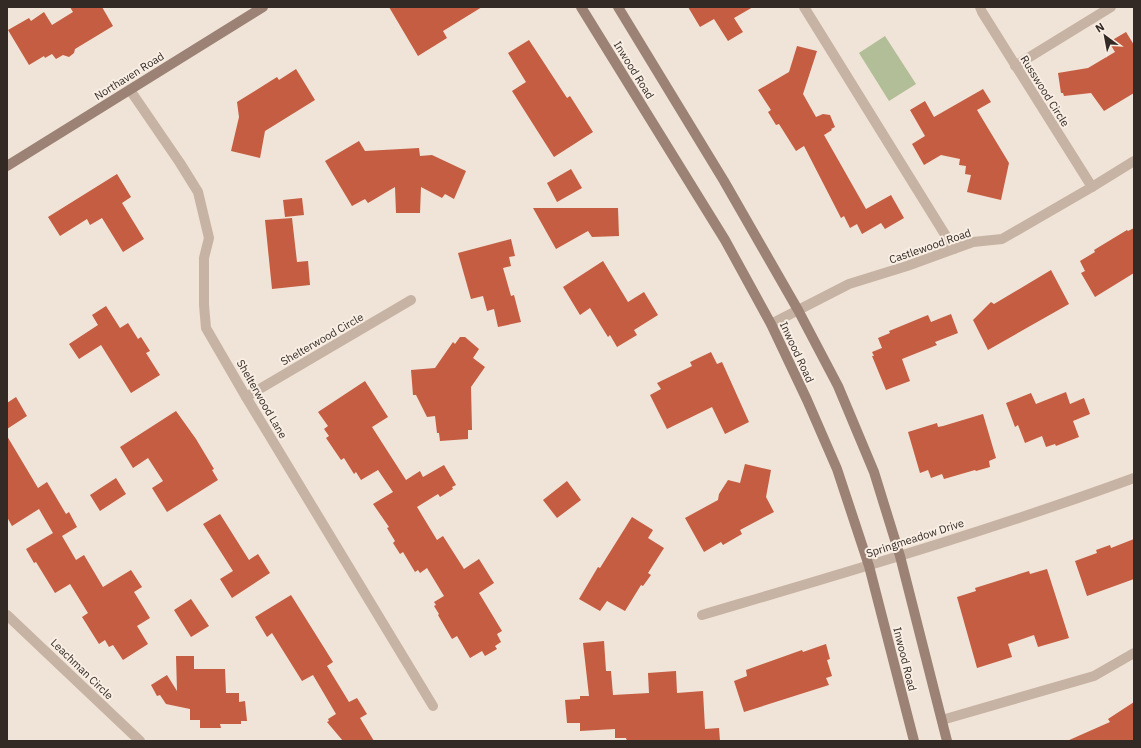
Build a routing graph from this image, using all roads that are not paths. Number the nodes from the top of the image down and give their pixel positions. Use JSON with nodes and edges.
{"nodes":[{"id":1,"x":263,"y":7,"type":"edge"},
{"id":2,"x":581,"y":7,"type":"edge"},
{"id":3,"x":618,"y":7,"type":"edge"},
{"id":4,"x":804,"y":7,"type":"edge"},
{"id":5,"x":980,"y":7,"type":"edge"},
{"id":6,"x":1111,"y":7,"type":"edge"},
{"id":7,"x":1016,"y":66,"type":"junction"},
{"id":8,"x":130,"y":90,"type":"junction"},
{"id":9,"x":1134,"y":161,"type":"edge"},
{"id":10,"x":7,"y":166,"type":"edge"},
{"id":11,"x":1092,"y":187,"type":"junction"},
{"id":12,"x":954,"y":249,"type":"junction"},
{"id":13,"x":411,"y":300,"type":"dead end"},
{"id":14,"x":798,"y":310,"type":"junction"},
{"id":15,"x":771,"y":324,"type":"junction"},
{"id":16,"x":246,"y":398,"type":"junction"},
{"id":17,"x":1134,"y":478,"type":"edge"},
{"id":18,"x":900,"y":556,"type":"junction"},
{"id":19,"x":869,"y":566,"type":"junction"},
{"id":20,"x":7,"y":615,"type":"edge"},
{"id":21,"x":702,"y":615,"type":"dead end"},
{"id":22,"x":1134,"y":653,"type":"edge"},
{"id":23,"x":433,"y":706,"type":"dead end"},
{"id":24,"x":942,"y":720,"type":"junction"},
{"id":25,"x":140,"y":741,"type":"edge"},
{"id":26,"x":914,"y":741,"type":"edge"},
{"id":27,"x":947,"y":741,"type":"edge"}],
"edges":[{"from":1,"to":8,"type":"main road","name":"Northaven Road"},
{"from":2,"to":15,"type":"main road","name":"Inwood Road"},
{"from":3,"to":14,"type":"main road","name":"Inwood Road"},
{"from":4,"to":12,"type":"street"},
{"from":5,"to":7,"type":"street","name":"Russwood Circle"},
{"from":6,"to":7,"type":"street"},
{"from":7,"to":11,"type":"street","name":"Russwood Circle"},
{"from":8,"to":10,"type":"main road","name":"Northaven Road"},
{"from":8,"to":16,"type":"street","name":"Shelterwood Lane"},
{"from":9,"to":11,"type":"street","name":"Castlewood Road"},
{"from":11,"to":12,"type":"street","name":"Castlewood Road"},
{"from":12,"to":14,"type":"street","name":"Castlewood Road"},
{"from":13,"to":16,"type":"street","name":"Shelterwood Circle"},
{"from":14,"to":15,"type":"street","name":"Castlewood Road"},
{"from":14,"to":18,"type":"main road","name":"Inwood Road"},
{"from":15,"to":19,"type":"main road","name":"Inwood Road"},
{"from":16,"to":23,"type":"street","name":"Shelterwood Lane"},
{"from":17,"to":18,"type":"street","name":"Springmeadow Drive"},
{"from":18,"to":19,"type":"street","name":"Springmeadow Drive"},
{"from":18,"to":24,"type":"main road","name":"Inwood Road"},
{"from":19,"to":21,"type":"street","name":"Springmeadow Drive"},
{"from":19,"to":26,"type":"main road","name":"Inwood Road"},
{"from":20,"to":25,"type":"street","name":"Leachman Circle"},
{"from":22,"to":24,"type":"street"},
{"from":24,"to":27,"type":"main road","name":"Inwood Road"}]}
